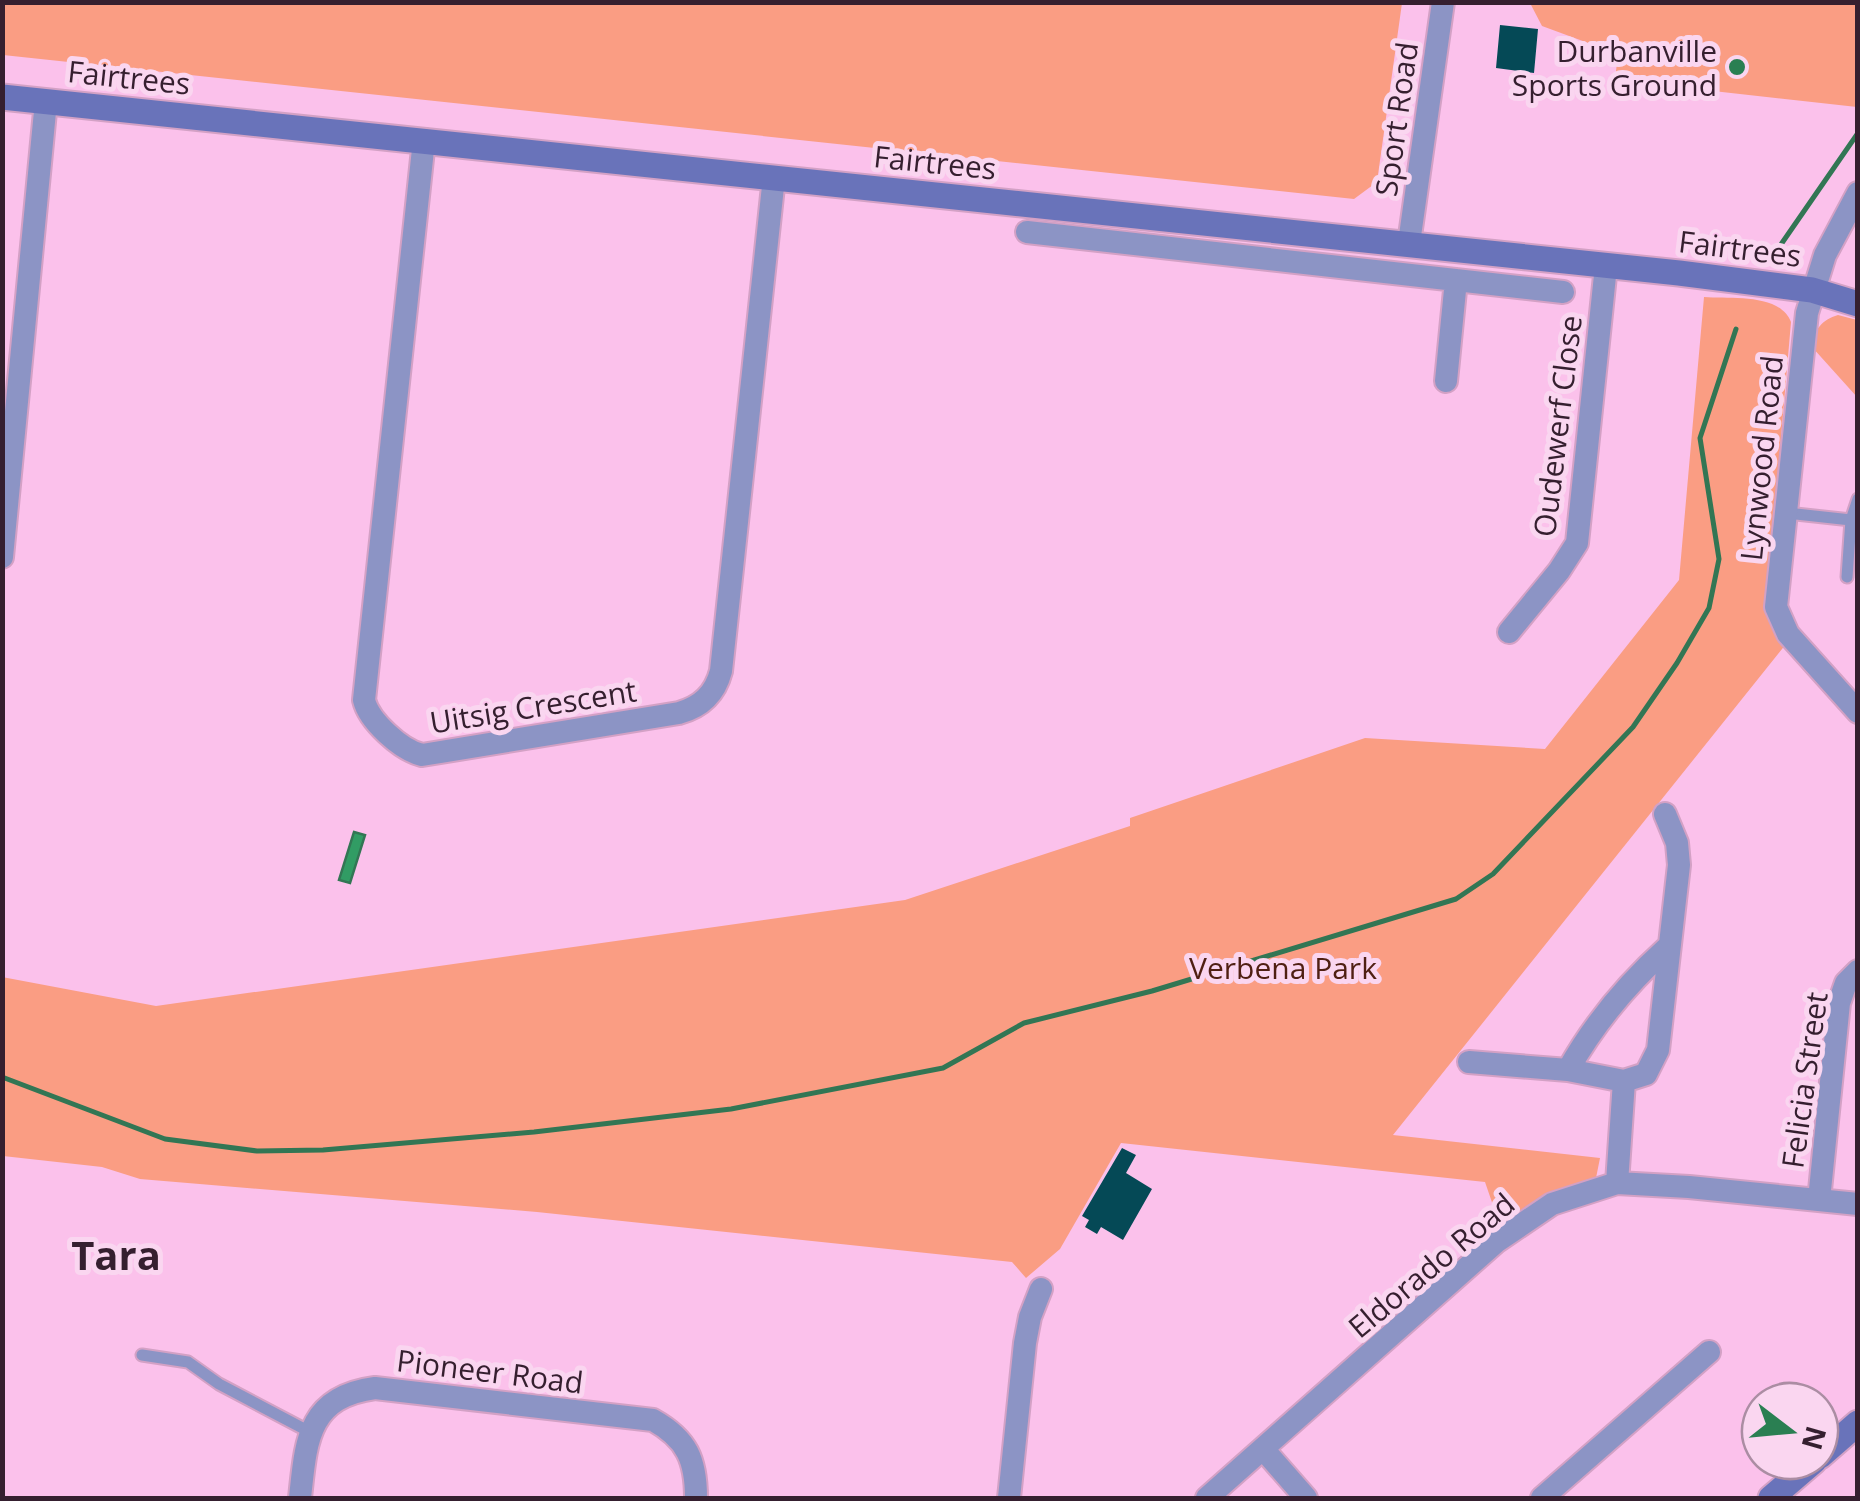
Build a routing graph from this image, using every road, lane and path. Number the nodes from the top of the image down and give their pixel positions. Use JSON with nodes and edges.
{"nodes":[{"id":1,"x":1443,"y":2,"type":"edge"},
{"id":2,"x":2,"y":97,"type":"edge"},
{"id":3,"x":46,"y":101,"type":"junction"},
{"id":4,"x":424,"y":140,"type":"junction"},
{"id":5,"x":774,"y":177,"type":"junction"},
{"id":6,"x":1858,"y":193,"type":"edge"},
{"id":7,"x":1162,"y":219,"type":"junction"},
{"id":8,"x":1027,"y":232,"type":"dead end"},
{"id":9,"x":1408,"y":244,"type":"junction"},
{"id":10,"x":1160,"y":247,"type":"junction"},
{"id":11,"x":1606,"y":266,"type":"junction"},
{"id":12,"x":1456,"y":280,"type":"junction"},
{"id":13,"x":1812,"y":290,"type":"junction"},
{"id":14,"x":1563,"y":292,"type":"dead end"},
{"id":15,"x":1858,"y":304,"type":"edge"},
{"id":16,"x":1446,"y":381,"type":"dead end"},
{"id":17,"x":1858,"y":499,"type":"edge"},
{"id":18,"x":1786,"y":513,"type":"junction"},
{"id":19,"x":1851,"y":520,"type":"junction"},
{"id":20,"x":2,"y":557,"type":"edge"},
{"id":21,"x":1846,"y":577,"type":"dead end"},
{"id":22,"x":1509,"y":632,"type":"dead end"},
{"id":23,"x":1857,"y":709,"type":"edge"},
{"id":24,"x":1665,"y":814,"type":"dead end"},
{"id":25,"x":1668,"y":948,"type":"junction"},
{"id":26,"x":1858,"y":971,"type":"edge"},
{"id":27,"x":1468,"y":1062,"type":"dead end"},
{"id":28,"x":1568,"y":1070,"type":"junction"},
{"id":29,"x":1624,"y":1081,"type":"junction"},
{"id":30,"x":1616,"y":1183,"type":"junction"},
{"id":31,"x":1818,"y":1200,"type":"junction"},
{"id":32,"x":1858,"y":1204,"type":"edge"},
{"id":33,"x":1042,"y":1290,"type":"dead end"},
{"id":34,"x":1709,"y":1352,"type":"dead end"},
{"id":35,"x":142,"y":1355,"type":"dead end"},
{"id":36,"x":310,"y":1432,"type":"junction"},
{"id":37,"x":1264,"y":1450,"type":"junction"},
{"id":38,"x":1791,"y":1481,"type":"edge"},
{"id":39,"x":300,"y":1498,"type":"edge"},
{"id":40,"x":696,"y":1498,"type":"edge"},
{"id":41,"x":1009,"y":1498,"type":"edge"},
{"id":42,"x":1207,"y":1498,"type":"edge"},
{"id":43,"x":1306,"y":1498,"type":"edge"},
{"id":44,"x":1542,"y":1498,"type":"edge"},
{"id":45,"x":1771,"y":1498,"type":"edge"}],
"edges":[{"from":1,"to":9,"type":"street","name":"Sport Road"},
{"from":2,"to":3,"type":"main road","name":"Fairtrees"},
{"from":3,"to":4,"type":"main road","name":"Fairtrees"},
{"from":3,"to":20,"type":"street"},
{"from":4,"to":5,"type":"main road","name":"Fairtrees"},
{"from":4,"to":5,"type":"street","name":"Uitsig Crescent"},
{"from":5,"to":7,"type":"main road","name":"Fairtrees"},
{"from":6,"to":13,"type":"street","name":"Lynwood Road"},
{"from":7,"to":9,"type":"main road","name":"Fairtrees"},
{"from":7,"to":10,"type":"street"},
{"from":8,"to":10,"type":"street"},
{"from":9,"to":11,"type":"main road","name":"Fairtrees"},
{"from":10,"to":12,"type":"street"},
{"from":11,"to":13,"type":"main road","name":"Fairtrees"},
{"from":11,"to":22,"type":"street","name":"Oudewerf Close"},
{"from":12,"to":14,"type":"street"},
{"from":12,"to":16,"type":"street"},
{"from":13,"to":15,"type":"main road","name":"Fairtrees"},
{"from":13,"to":18,"type":"street","name":"Lynwood Road"},
{"from":17,"to":19,"type":"lane"},
{"from":18,"to":19,"type":"lane"},
{"from":18,"to":23,"type":"street","name":"Lynwood Road"},
{"from":19,"to":21,"type":"lane"},
{"from":24,"to":25,"type":"street"},
{"from":25,"to":28,"type":"street"},
{"from":25,"to":29,"type":"street"},
{"from":26,"to":31,"type":"street","name":"Felicia Street"},
{"from":27,"to":28,"type":"street"},
{"from":28,"to":29,"type":"street"},
{"from":29,"to":30,"type":"street"},
{"from":30,"to":31,"type":"street","name":"Eldorado Road"},
{"from":30,"to":37,"type":"street","name":"Eldorado Road"},
{"from":31,"to":32,"type":"street","name":"Eldorado Road"},
{"from":33,"to":41,"type":"street"},
{"from":34,"to":44,"type":"street"},
{"from":35,"to":36,"type":"lane"},
{"from":36,"to":39,"type":"street"},
{"from":36,"to":40,"type":"street","name":"Pioneer Road"},
{"from":37,"to":42,"type":"street","name":"Eldorado Road"},
{"from":37,"to":43,"type":"street"},
{"from":38,"to":45,"type":"main road"}]}
